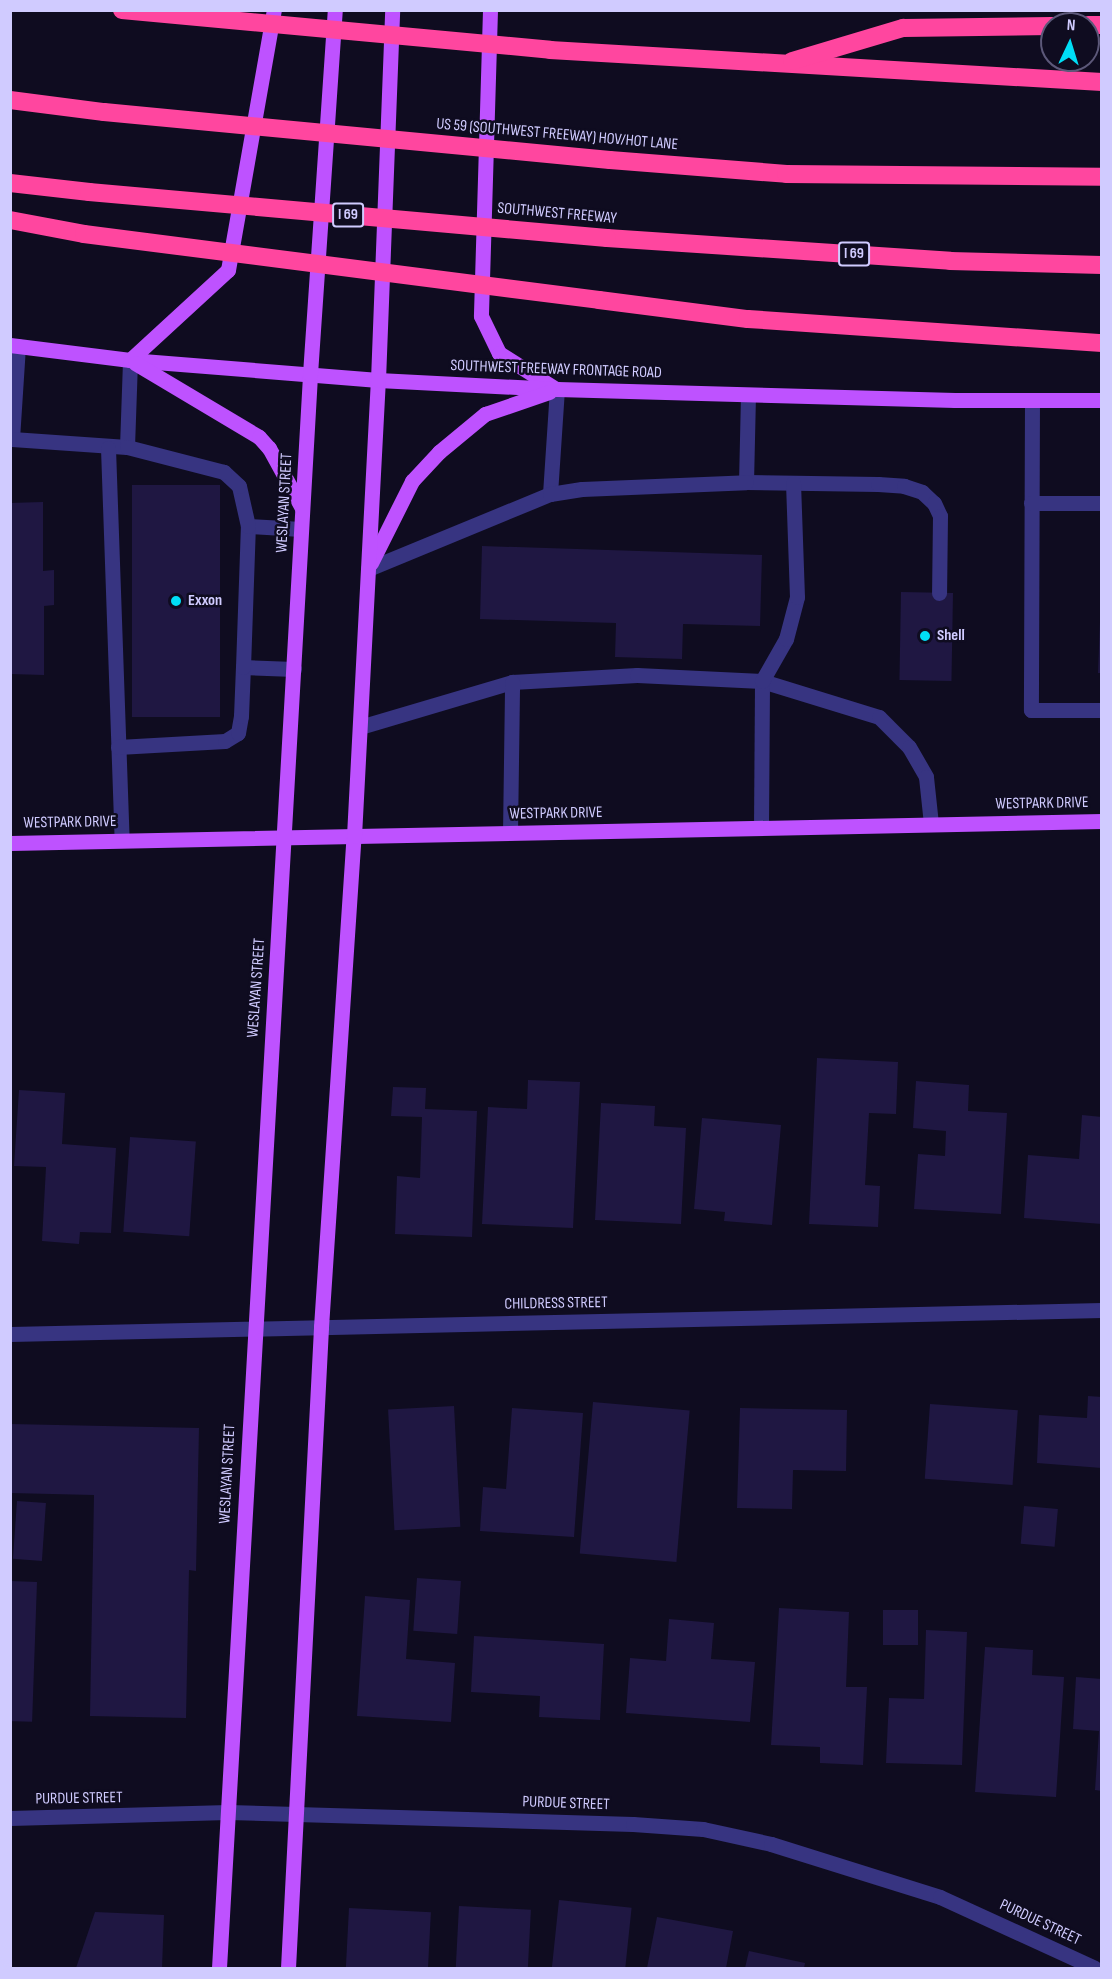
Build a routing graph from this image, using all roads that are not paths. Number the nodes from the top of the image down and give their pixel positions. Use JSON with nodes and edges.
{"nodes":[{"id":1,"x":122,"y":10,"type":"edge"},
{"id":2,"x":274,"y":10,"type":"edge"},
{"id":3,"x":335,"y":10,"type":"edge"},
{"id":4,"x":392,"y":10,"type":"edge"},
{"id":5,"x":490,"y":10,"type":"edge"},
{"id":6,"x":1040,"y":26,"type":"edge"},
{"id":7,"x":778,"y":65,"type":"junction"},
{"id":8,"x":1101,"y":82,"type":"edge"},
{"id":9,"x":10,"y":100,"type":"edge"},
{"id":10,"x":1101,"y":177,"type":"edge"},
{"id":11,"x":10,"y":183,"type":"edge"},
{"id":12,"x":10,"y":220,"type":"edge"},
{"id":13,"x":1101,"y":265,"type":"edge"},
{"id":14,"x":1101,"y":343,"type":"edge"},
{"id":15,"x":14,"y":346,"type":"edge"},
{"id":16,"x":130,"y":360,"type":"junction"},
{"id":17,"x":310,"y":374,"type":"junction"},
{"id":18,"x":378,"y":380,"type":"junction"},
{"id":19,"x":557,"y":389,"type":"junction"},
{"id":20,"x":747,"y":394,"type":"junction"},
{"id":21,"x":1032,"y":400,"type":"junction"},
{"id":22,"x":1101,"y":400,"type":"edge"},
{"id":23,"x":127,"y":447,"type":"junction"},
{"id":24,"x":108,"y":448,"type":"junction"},
{"id":25,"x":746,"y":482,"type":"junction"},
{"id":26,"x":793,"y":483,"type":"junction"},
{"id":27,"x":550,"y":494,"type":"junction"},
{"id":28,"x":1031,"y":503,"type":"junction"},
{"id":29,"x":1101,"y":503,"type":"edge"},
{"id":30,"x":303,"y":509,"type":"junction"},
{"id":31,"x":248,"y":526,"type":"junction"},
{"id":32,"x":301,"y":529,"type":"junction"},
{"id":33,"x":368,"y":569,"type":"junction"},
{"id":34,"x":939,"y":593,"type":"dead end"},
{"id":35,"x":243,"y":667,"type":"junction"},
{"id":36,"x":294,"y":669,"type":"junction"},
{"id":37,"x":762,"y":681,"type":"junction"},
{"id":38,"x":512,"y":682,"type":"junction"},
{"id":39,"x":1101,"y":710,"type":"edge"},
{"id":40,"x":360,"y":727,"type":"junction"},
{"id":41,"x":118,"y":747,"type":"junction"},
{"id":42,"x":1101,"y":821,"type":"edge"},
{"id":43,"x":931,"y":824,"type":"junction"},
{"id":44,"x":761,"y":828,"type":"junction"},
{"id":45,"x":510,"y":833,"type":"junction"},
{"id":46,"x":354,"y":836,"type":"junction"},
{"id":47,"x":285,"y":837,"type":"junction"},
{"id":48,"x":122,"y":840,"type":"junction"},
{"id":49,"x":10,"y":843,"type":"edge"},
{"id":50,"x":1101,"y":1310,"type":"edge"},
{"id":51,"x":321,"y":1327,"type":"junction"},
{"id":52,"x":254,"y":1330,"type":"junction"},
{"id":53,"x":10,"y":1334,"type":"edge"},
{"id":54,"x":228,"y":1812,"type":"junction"},
{"id":55,"x":296,"y":1815,"type":"junction"},
{"id":56,"x":10,"y":1818,"type":"edge"},
{"id":57,"x":219,"y":1968,"type":"edge"},
{"id":58,"x":288,"y":1968,"type":"edge"},
{"id":59,"x":1095,"y":1968,"type":"edge"}],
"edges":[{"from":1,"to":7,"type":"highway","bridge":true},
{"from":2,"to":16,"type":"main road"},
{"from":3,"to":17,"type":"main road","name":"WESLAYAN STREET"},
{"from":4,"to":18,"type":"main road"},
{"from":5,"to":19,"type":"main road"},
{"from":6,"to":7,"type":"highway"},
{"from":7,"to":8,"type":"highway"},
{"from":9,"to":10,"type":"highway","name":"US 59 (SOUTHWEST FREEWAY) HOV/HOT LANE","bridge":true},
{"from":11,"to":13,"type":"highway","name":"SOUTHWEST FREEWAY","number":"I 69","bridge":true},
{"from":12,"to":14,"type":"highway","bridge":true},
{"from":15,"to":16,"type":"main road","name":"SOUTHWEST FREEWAY FRONTAGE ROAD"},
{"from":15,"to":24,"type":"street"},
{"from":16,"to":17,"type":"main road","name":"SOUTHWEST FREEWAY FRONTAGE ROAD"},
{"from":16,"to":23,"type":"street"},
{"from":16,"to":30,"type":"main road"},
{"from":17,"to":18,"type":"main road","name":"SOUTHWEST FREEWAY FRONTAGE ROAD"},
{"from":17,"to":30,"type":"main road","name":"WESLAYAN STREET"},
{"from":18,"to":19,"type":"main road","name":"SOUTHWEST FREEWAY FRONTAGE ROAD"},
{"from":18,"to":33,"type":"main road"},
{"from":19,"to":20,"type":"main road","name":"SOUTHWEST FREEWAY FRONTAGE ROAD"},
{"from":19,"to":27,"type":"street"},
{"from":19,"to":33,"type":"main road"},
{"from":20,"to":21,"type":"main road","name":"SOUTHWEST FREEWAY FRONTAGE ROAD"},
{"from":20,"to":25,"type":"street"},
{"from":21,"to":22,"type":"main road","name":"SOUTHWEST FREEWAY FRONTAGE ROAD"},
{"from":21,"to":28,"type":"street"},
{"from":23,"to":24,"type":"street"},
{"from":23,"to":31,"type":"street"},
{"from":24,"to":41,"type":"street"},
{"from":25,"to":26,"type":"street"},
{"from":25,"to":27,"type":"street"},
{"from":26,"to":34,"type":"street"},
{"from":26,"to":37,"type":"street"},
{"from":27,"to":33,"type":"street"},
{"from":28,"to":29,"type":"street"},
{"from":28,"to":39,"type":"street"},
{"from":30,"to":32,"type":"main road","name":"WESLAYAN STREET"},
{"from":31,"to":32,"type":"street"},
{"from":31,"to":35,"type":"street"},
{"from":32,"to":36,"type":"main road","name":"WESLAYAN STREET"},
{"from":33,"to":40,"type":"main road"},
{"from":35,"to":36,"type":"street"},
{"from":35,"to":41,"type":"street"},
{"from":36,"to":47,"type":"main road","name":"WESLAYAN STREET"},
{"from":37,"to":38,"type":"street"},
{"from":37,"to":43,"type":"street"},
{"from":37,"to":44,"type":"street"},
{"from":38,"to":40,"type":"street"},
{"from":38,"to":45,"type":"street"},
{"from":40,"to":46,"type":"main road"},
{"from":41,"to":48,"type":"street"},
{"from":42,"to":43,"type":"main road","name":"WESTPARK DRIVE"},
{"from":43,"to":44,"type":"main road","name":"WESTPARK DRIVE"},
{"from":44,"to":45,"type":"main road","name":"WESTPARK DRIVE"},
{"from":45,"to":46,"type":"main road","name":"WESTPARK DRIVE"},
{"from":46,"to":47,"type":"main road","name":"WESTPARK DRIVE"},
{"from":46,"to":51,"type":"main road"},
{"from":47,"to":48,"type":"main road","name":"WESTPARK DRIVE"},
{"from":47,"to":52,"type":"main road","name":"WESLAYAN STREET"},
{"from":48,"to":49,"type":"main road","name":"WESTPARK DRIVE"},
{"from":50,"to":51,"type":"street","name":"CHILDRESS STREET"},
{"from":51,"to":52,"type":"street","name":"CHILDRESS STREET"},
{"from":51,"to":55,"type":"main road"},
{"from":52,"to":53,"type":"street","name":"CHILDRESS STREET"},
{"from":52,"to":54,"type":"main road","name":"WESLAYAN STREET"},
{"from":54,"to":55,"type":"street","name":"PURDUE STREET"},
{"from":54,"to":56,"type":"street","name":"PURDUE STREET"},
{"from":54,"to":57,"type":"main road","name":"WESLAYAN STREET"},
{"from":55,"to":58,"type":"main road"},
{"from":55,"to":59,"type":"street","name":"PURDUE STREET"}]}
